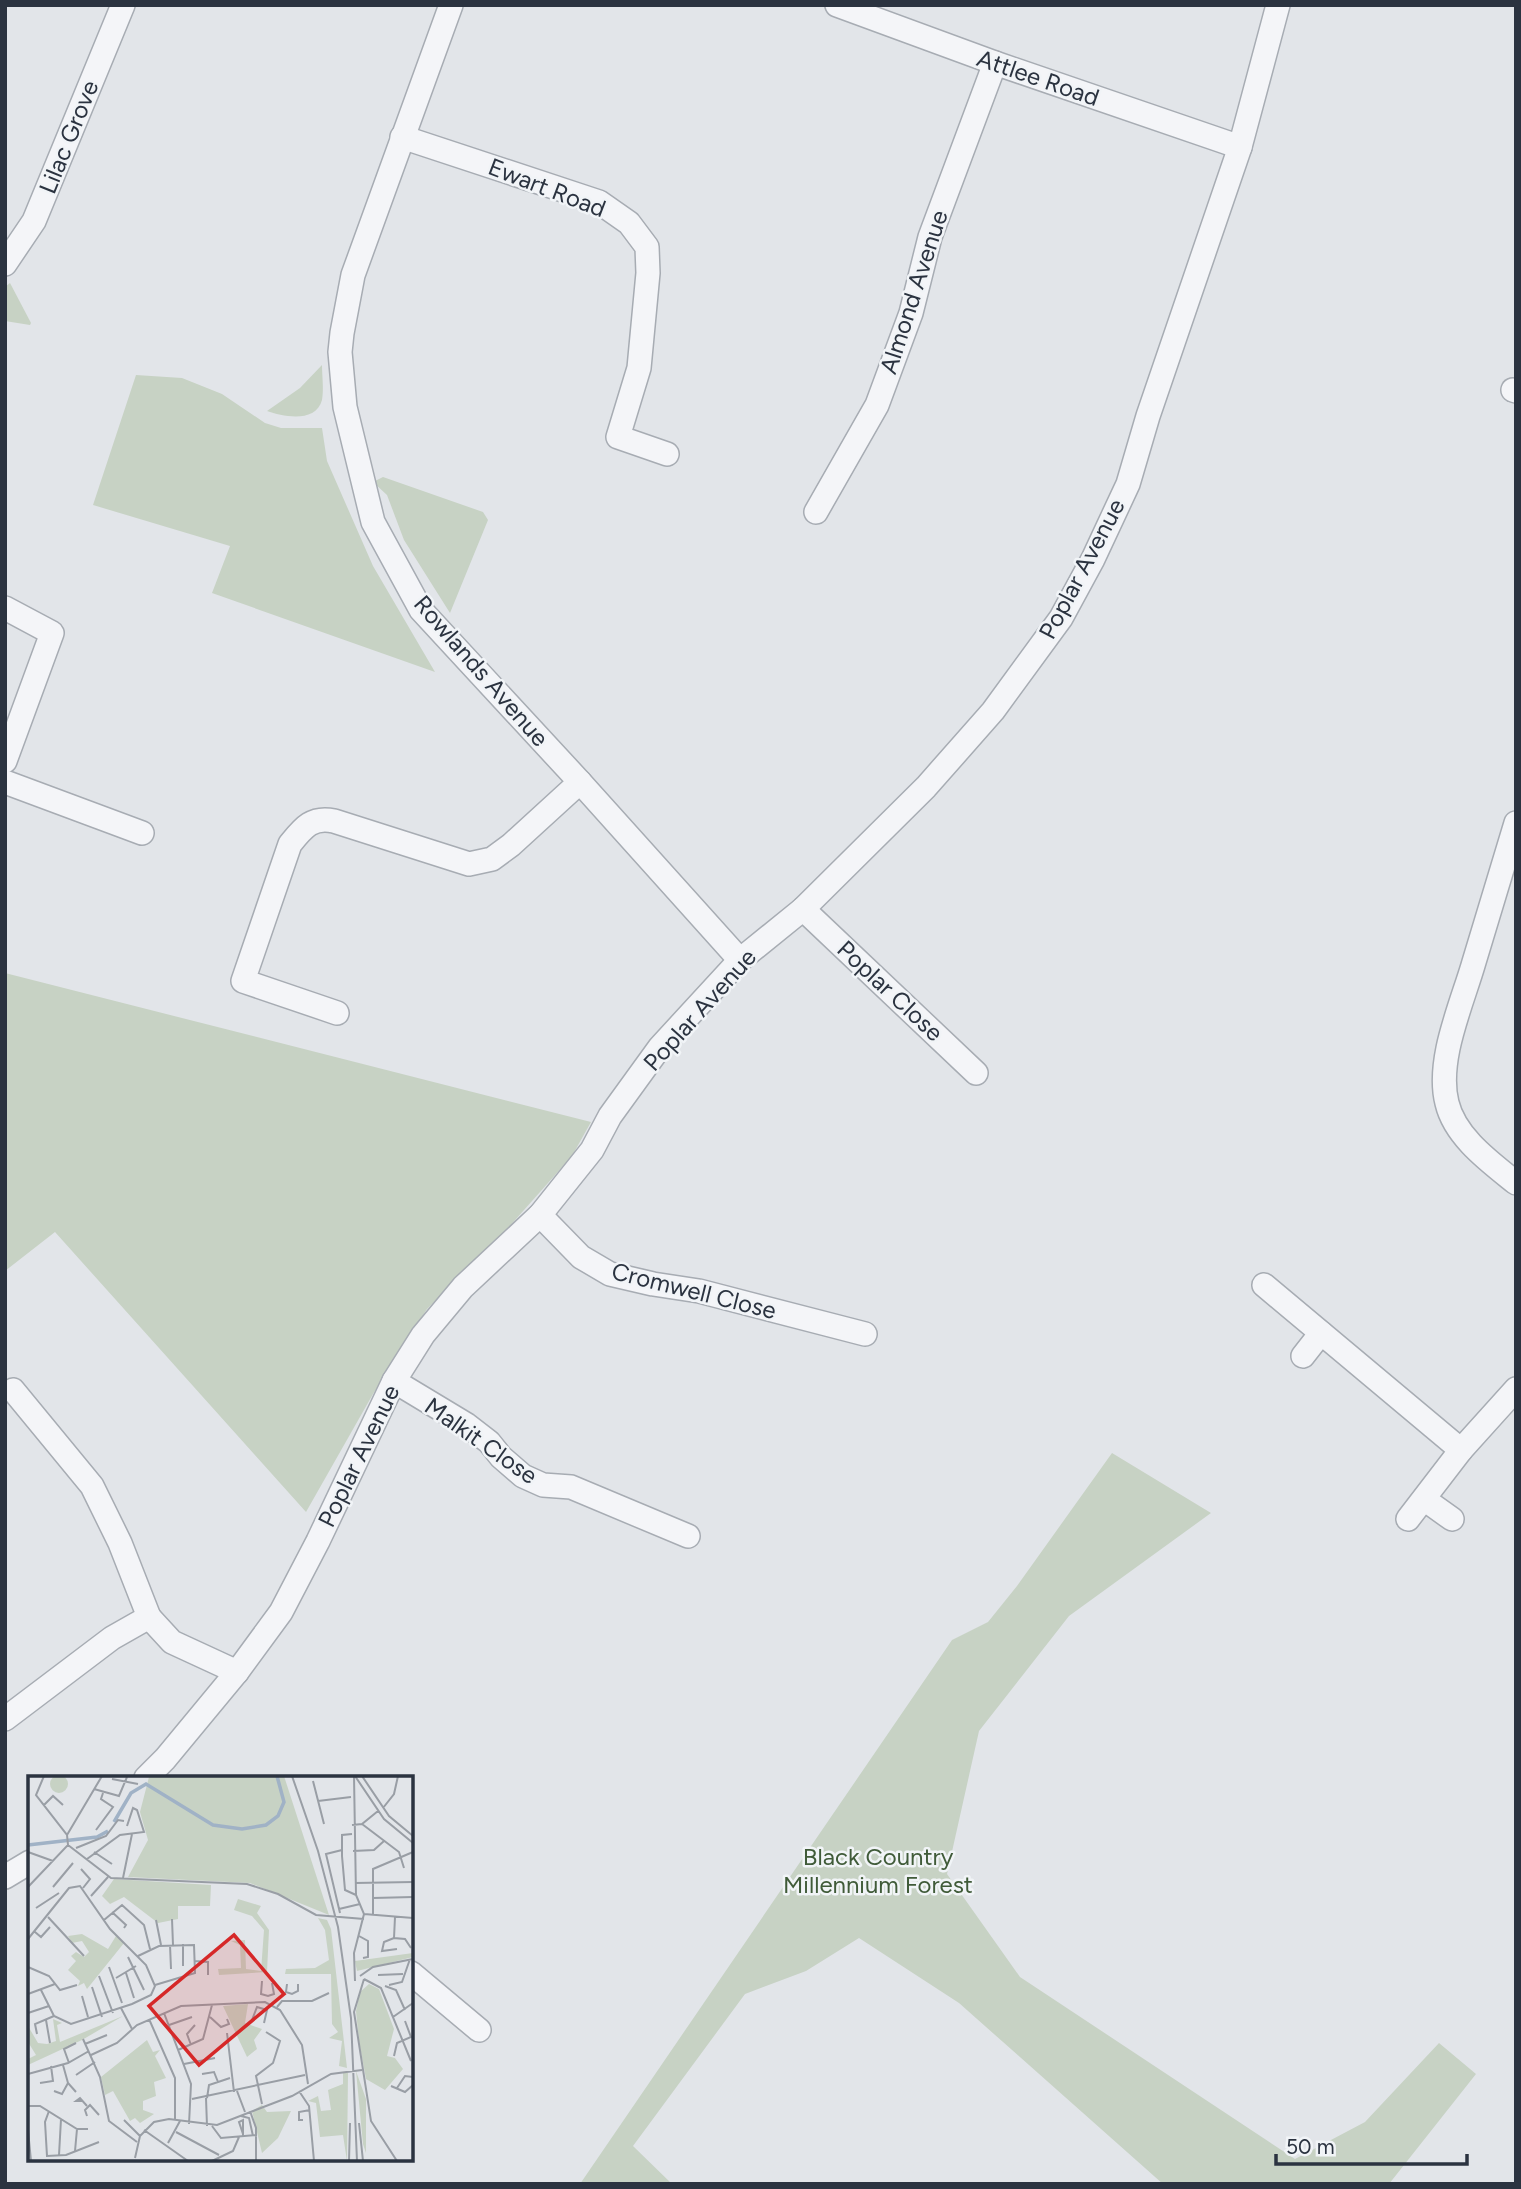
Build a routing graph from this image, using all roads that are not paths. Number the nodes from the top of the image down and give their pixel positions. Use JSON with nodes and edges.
{"nodes":[{"id":1,"x":123,"y":5,"type":"edge"},
{"id":2,"x":451,"y":5,"type":"edge"},
{"id":3,"x":837,"y":5,"type":"edge"},
{"id":4,"x":1278,"y":5,"type":"edge"},
{"id":5,"x":995,"y":63,"type":"junction"},
{"id":6,"x":402,"y":137,"type":"junction"},
{"id":7,"x":1240,"y":148,"type":"junction"},
{"id":8,"x":5,"y":264,"type":"edge"},
{"id":9,"x":667,"y":454,"type":"dead end"},
{"id":10,"x":816,"y":512,"type":"dead end"},
{"id":11,"x":5,"y":608,"type":"edge"},
{"id":12,"x":5,"y":761,"type":"edge"},
{"id":13,"x":5,"y":782,"type":"edge"},
{"id":14,"x":580,"y":782,"type":"junction"},
{"id":15,"x":1516,"y":823,"type":"edge"},
{"id":16,"x":142,"y":833,"type":"dead end"},
{"id":17,"x":803,"y":909,"type":"junction"},
{"id":18,"x":740,"y":960,"type":"junction"},
{"id":19,"x":337,"y":1013,"type":"dead end"},
{"id":20,"x":976,"y":1073,"type":"dead end"},
{"id":21,"x":1516,"y":1183,"type":"edge"},
{"id":22,"x":540,"y":1215,"type":"junction"},
{"id":23,"x":1264,"y":1285,"type":"dead end"},
{"id":24,"x":1321,"y":1333,"type":"junction"},
{"id":25,"x":865,"y":1334,"type":"dead end"},
{"id":26,"x":1303,"y":1356,"type":"dead end"},
{"id":27,"x":394,"y":1381,"type":"junction"},
{"id":28,"x":1516,"y":1389,"type":"edge"},
{"id":29,"x":13,"y":1390,"type":"dead end"},
{"id":30,"x":1461,"y":1450,"type":"junction"},
{"id":31,"x":1424,"y":1499,"type":"junction"},
{"id":32,"x":1408,"y":1518,"type":"dead end"},
{"id":33,"x":1452,"y":1519,"type":"dead end"},
{"id":34,"x":688,"y":1536,"type":"dead end"},
{"id":35,"x":149,"y":1617,"type":"junction"},
{"id":36,"x":237,"y":1672,"type":"junction"},
{"id":37,"x":5,"y":1719,"type":"edge"},
{"id":38,"x":148,"y":1776,"type":"edge"},
{"id":39,"x":28,"y":1863,"type":"edge"},
{"id":40,"x":5,"y":1877,"type":"edge"},
{"id":41,"x":413,"y":1975,"type":"edge"},
{"id":42,"x":479,"y":2030,"type":"dead end"}],
"edges":[{"from":1,"to":8,"type":"street","name":"Lilac Grove"},
{"from":2,"to":6,"type":"street","name":"Rowlands Avenue"},
{"from":3,"to":5,"type":"street","name":"Attlee Road"},
{"from":4,"to":7,"type":"street","name":"Poplar Avenue"},
{"from":5,"to":7,"type":"street","name":"Attlee Road"},
{"from":5,"to":10,"type":"street","name":"Almond Avenue"},
{"from":6,"to":9,"type":"street","name":"Ewart Road"},
{"from":6,"to":14,"type":"street","name":"Rowlands Avenue"},
{"from":7,"to":17,"type":"street","name":"Poplar Avenue"},
{"from":11,"to":12,"type":"street"},
{"from":13,"to":16,"type":"street"},
{"from":14,"to":18,"type":"street","name":"Rowlands Avenue"},
{"from":14,"to":19,"type":"street"},
{"from":15,"to":21,"type":"street"},
{"from":17,"to":18,"type":"street","name":"Poplar Avenue"},
{"from":17,"to":20,"type":"street","name":"Poplar Close"},
{"from":18,"to":22,"type":"street","name":"Poplar Avenue"},
{"from":22,"to":25,"type":"street","name":"Cromwell Close"},
{"from":22,"to":27,"type":"street","name":"Poplar Avenue"},
{"from":23,"to":24,"type":"street"},
{"from":24,"to":26,"type":"street"},
{"from":24,"to":30,"type":"street"},
{"from":27,"to":34,"type":"street","name":"Malkit Close"},
{"from":27,"to":36,"type":"street","name":"Poplar Avenue"},
{"from":28,"to":30,"type":"street"},
{"from":29,"to":35,"type":"street"},
{"from":30,"to":31,"type":"street"},
{"from":31,"to":32,"type":"street"},
{"from":31,"to":33,"type":"street"},
{"from":35,"to":36,"type":"street"},
{"from":35,"to":37,"type":"street"},
{"from":36,"to":38,"type":"street","name":"Poplar Avenue"},
{"from":39,"to":40,"type":"street"},
{"from":41,"to":42,"type":"street"}]}
